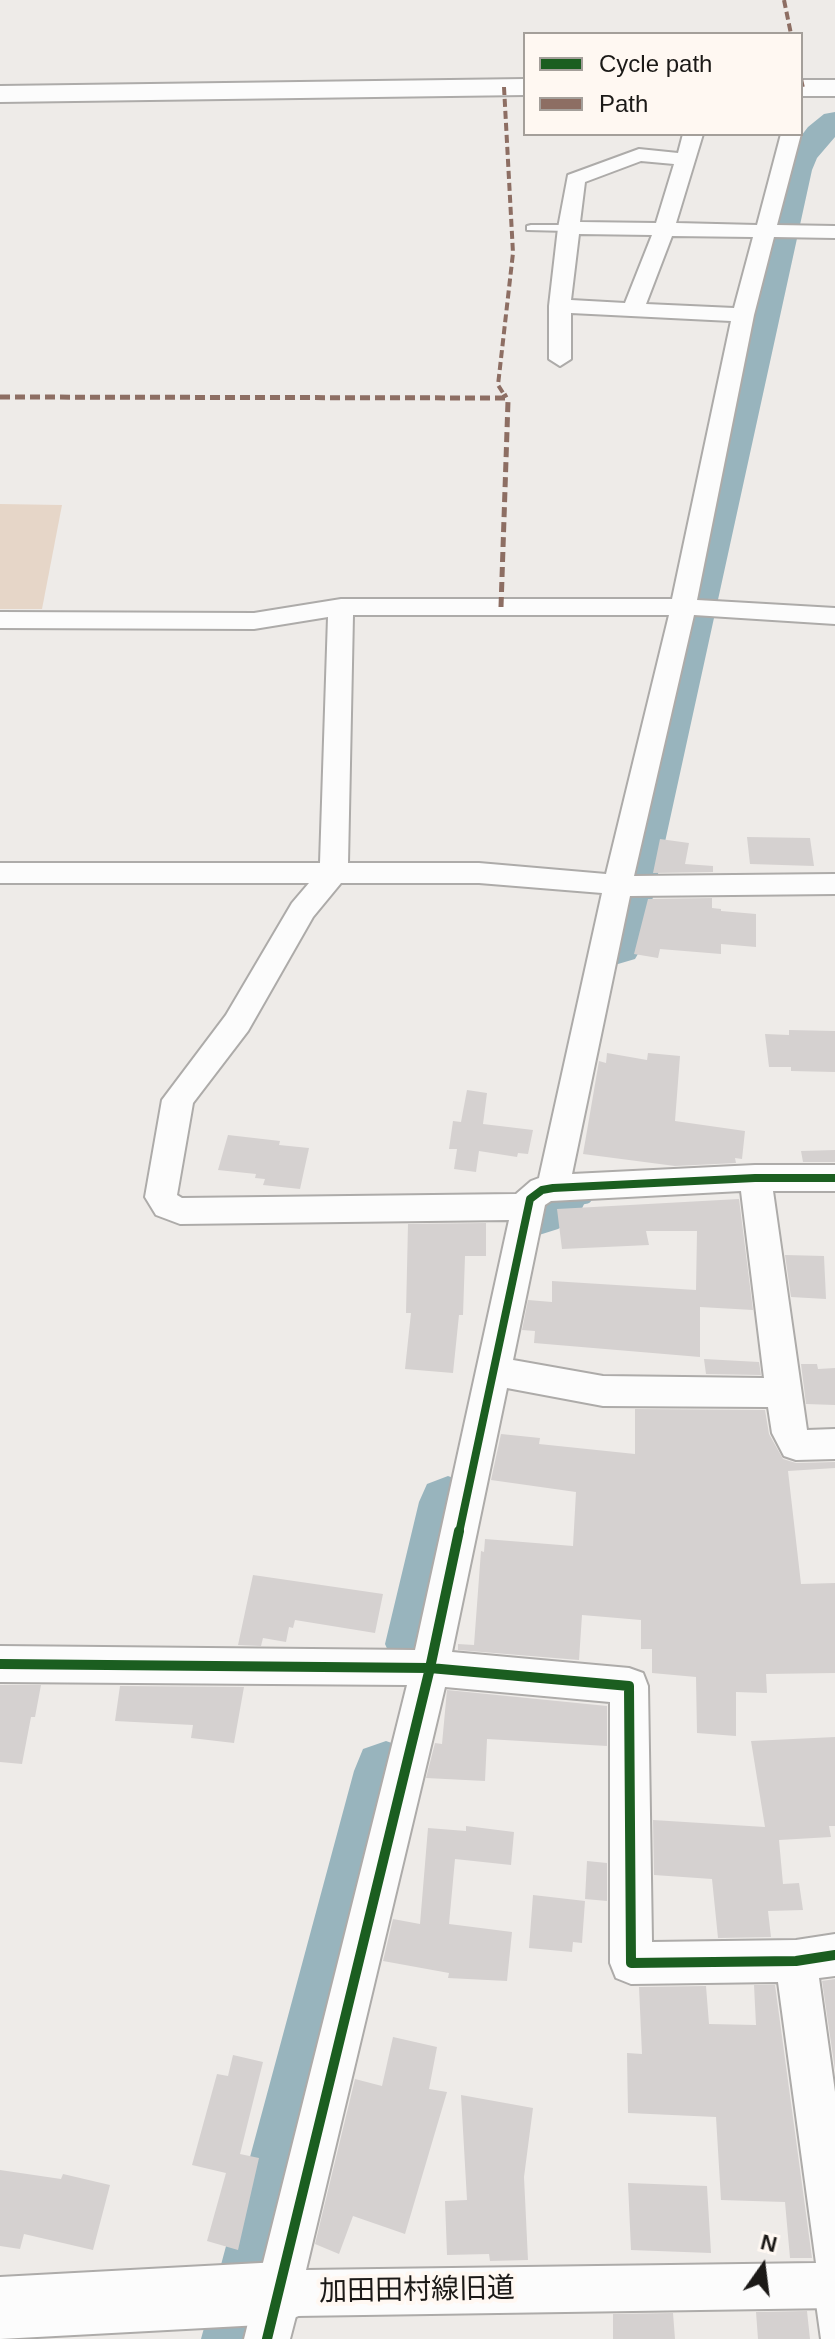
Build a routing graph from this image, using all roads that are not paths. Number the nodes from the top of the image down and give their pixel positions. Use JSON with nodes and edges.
{"nodes":[{"id":1,"x":523,"y":87,"type":"edge"},
{"id":2,"x":835,"y":88,"type":"edge"},
{"id":3,"x":803,"y":91,"type":"edge"},
{"id":4,"x":0,"y":94,"type":"edge"},
{"id":5,"x":692,"y":136,"type":"edge"},
{"id":6,"x":791,"y":136,"type":"edge"},
{"id":7,"x":684,"y":159,"type":"junction"},
{"id":8,"x":531,"y":228,"type":"dead end"},
{"id":9,"x":568,"y":228,"type":"junction"},
{"id":10,"x":664,"y":230,"type":"junction"},
{"id":11,"x":777,"y":232,"type":"junction"},
{"id":12,"x":835,"y":232,"type":"edge"},
{"id":13,"x":560,"y":306,"type":"junction"},
{"id":14,"x":634,"y":308,"type":"junction"},
{"id":15,"x":743,"y":315,"type":"junction"},
{"id":16,"x":560,"y":359,"type":"dead end"},
{"id":17,"x":341,"y":607,"type":"junction"},
{"id":18,"x":692,"y":607,"type":"junction"},
{"id":19,"x":835,"y":616,"type":"edge"},
{"id":20,"x":0,"y":620,"type":"edge"},
{"id":21,"x":0,"y":873,"type":"edge"},
{"id":22,"x":333,"y":873,"type":"junction"},
{"id":23,"x":835,"y":884,"type":"edge"},
{"id":24,"x":628,"y":886,"type":"junction"},
{"id":25,"x":755,"y":1178,"type":"junction"},
{"id":26,"x":835,"y":1178,"type":"edge"},
{"id":27,"x":541,"y":1198,"type":"junction"},
{"id":28,"x":495,"y":1371,"type":"junction"},
{"id":29,"x":783,"y":1393,"type":"junction"},
{"id":30,"x":835,"y":1444,"type":"edge"},
{"id":31,"x":0,"y":1664,"type":"edge"},
{"id":32,"x":430,"y":1668,"type":"junction"},
{"id":33,"x":816,"y":1958,"type":"edge"},
{"id":34,"x":832,"y":2275,"type":"edge"},
{"id":35,"x":0,"y":2308,"type":"edge"},
{"id":36,"x":260,"y":2309,"type":"edge"},
{"id":37,"x":833,"y":2339,"type":"edge"}],
"edges":[{"from":1,"to":4,"type":"street"},
{"from":2,"to":3,"type":"street"},
{"from":5,"to":7,"type":"street"},
{"from":6,"to":11,"type":"street"},
{"from":7,"to":9,"type":"street"},
{"from":7,"to":10,"type":"street"},
{"from":8,"to":9,"type":"lane"},
{"from":9,"to":10,"type":"street"},
{"from":9,"to":13,"type":"street"},
{"from":10,"to":11,"type":"street"},
{"from":10,"to":14,"type":"street"},
{"from":11,"to":12,"type":"street"},
{"from":11,"to":15,"type":"street"},
{"from":13,"to":14,"type":"street"},
{"from":13,"to":16,"type":"street"},
{"from":14,"to":15,"type":"street"},
{"from":15,"to":18,"type":"street"},
{"from":17,"to":18,"type":"street"},
{"from":17,"to":20,"type":"street"},
{"from":17,"to":22,"type":"street"},
{"from":18,"to":19,"type":"street"},
{"from":18,"to":24,"type":"street"},
{"from":21,"to":22,"type":"street"},
{"from":22,"to":24,"type":"street"},
{"from":22,"to":27,"type":"street"},
{"from":23,"to":24,"type":"street"},
{"from":24,"to":27,"type":"street"},
{"from":25,"to":26,"type":"street"},
{"from":25,"to":27,"type":"street"},
{"from":25,"to":29,"type":"street"},
{"from":27,"to":28,"type":"street"},
{"from":28,"to":29,"type":"street"},
{"from":28,"to":32,"type":"street"},
{"from":29,"to":30,"type":"street"},
{"from":31,"to":32,"type":"street"},
{"from":32,"to":33,"type":"street"},
{"from":32,"to":36,"type":"street"},
{"from":33,"to":34,"type":"street"},
{"from":34,"to":36,"type":"street","name":"加田田村線旧道"},
{"from":34,"to":37,"type":"lane"},
{"from":35,"to":36,"type":"street","name":"加田田村線旧道"}]}
